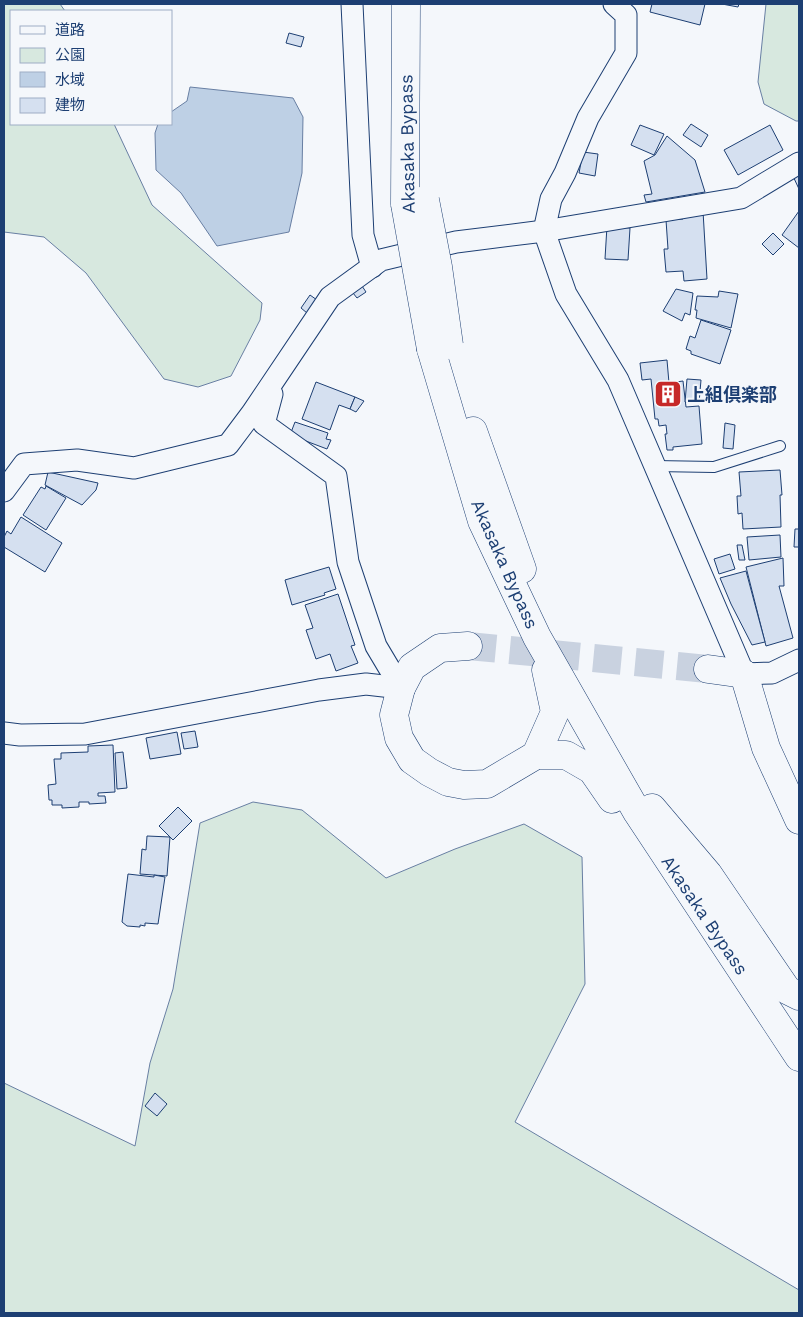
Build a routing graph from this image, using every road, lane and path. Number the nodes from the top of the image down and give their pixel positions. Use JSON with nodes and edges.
{"nodes":[{"id":1,"x":352,"y":4,"type":"edge"},
{"id":2,"x":406,"y":4,"type":"edge"},
{"id":3,"x":410,"y":4,"type":"edge"},
{"id":4,"x":614,"y":4,"type":"edge"},
{"id":5,"x":799,"y":163,"type":"edge"},
{"id":6,"x":415,"y":202,"type":"junction"},
{"id":7,"x":544,"y":231,"type":"junction"},
{"id":8,"x":372,"y":268,"type":"junction"},
{"id":9,"x":440,"y":347,"type":"junction"},
{"id":10,"x":276,"y":377,"type":"junction"},
{"id":11,"x":780,"y":446,"type":"dead end"},
{"id":12,"x":655,"y":466,"type":"junction"},
{"id":13,"x":4,"y":491,"type":"edge"},
{"id":14,"x":538,"y":637,"type":"junction"},
{"id":15,"x":468,"y":646,"type":"tunnel mouth"},
{"id":16,"x":799,"y":660,"type":"edge"},
{"id":17,"x":708,"y":669,"type":"tunnel mouth"},
{"id":18,"x":744,"y":674,"type":"junction"},
{"id":19,"x":401,"y":688,"type":"junction"},
{"id":20,"x":4,"y":733,"type":"edge"},
{"id":21,"x":536,"y":756,"type":"junction"},
{"id":22,"x":651,"y":807,"type":"junction"},
{"id":23,"x":799,"y":820,"type":"edge"},
{"id":24,"x":799,"y":996,"type":"edge"},
{"id":25,"x":795,"y":1044,"type":"edge"}],
"edges":[{"from":1,"to":8,"type":"street"},
{"from":2,"to":6,"type":"main road","name":"Akasaka Bypass"},
{"from":3,"to":6,"type":"main road","name":"Akasaka Bypass"},
{"from":4,"to":7,"type":"street"},
{"from":5,"to":7,"type":"street"},
{"from":6,"to":9,"type":"main road","name":"Akasaka Bypass","bridge":true},
{"from":7,"to":8,"type":"street"},
{"from":7,"to":12,"type":"street"},
{"from":8,"to":10,"type":"street"},
{"from":9,"to":14,"type":"main road","name":"Akasaka Bypass"},
{"from":9,"to":22,"type":"main road","name":"Akasaka Bypass"},
{"from":10,"to":13,"type":"street"},
{"from":10,"to":19,"type":"street"},
{"from":11,"to":12,"type":"lane"},
{"from":12,"to":18,"type":"street"},
{"from":14,"to":21,"type":"main road"},
{"from":14,"to":25,"type":"main road","name":"Akasaka Bypass"},
{"from":15,"to":19,"type":"main road"},
{"from":16,"to":18,"type":"street"},
{"from":17,"to":18,"type":"main road"},
{"from":18,"to":23,"type":"main road"},
{"from":19,"to":20,"type":"street"},
{"from":19,"to":21,"type":"main road"},
{"from":21,"to":25,"type":"main road"},
{"from":22,"to":24,"type":"main road"},
{"from":22,"to":25,"type":"main road","name":"Akasaka Bypass"}]}
